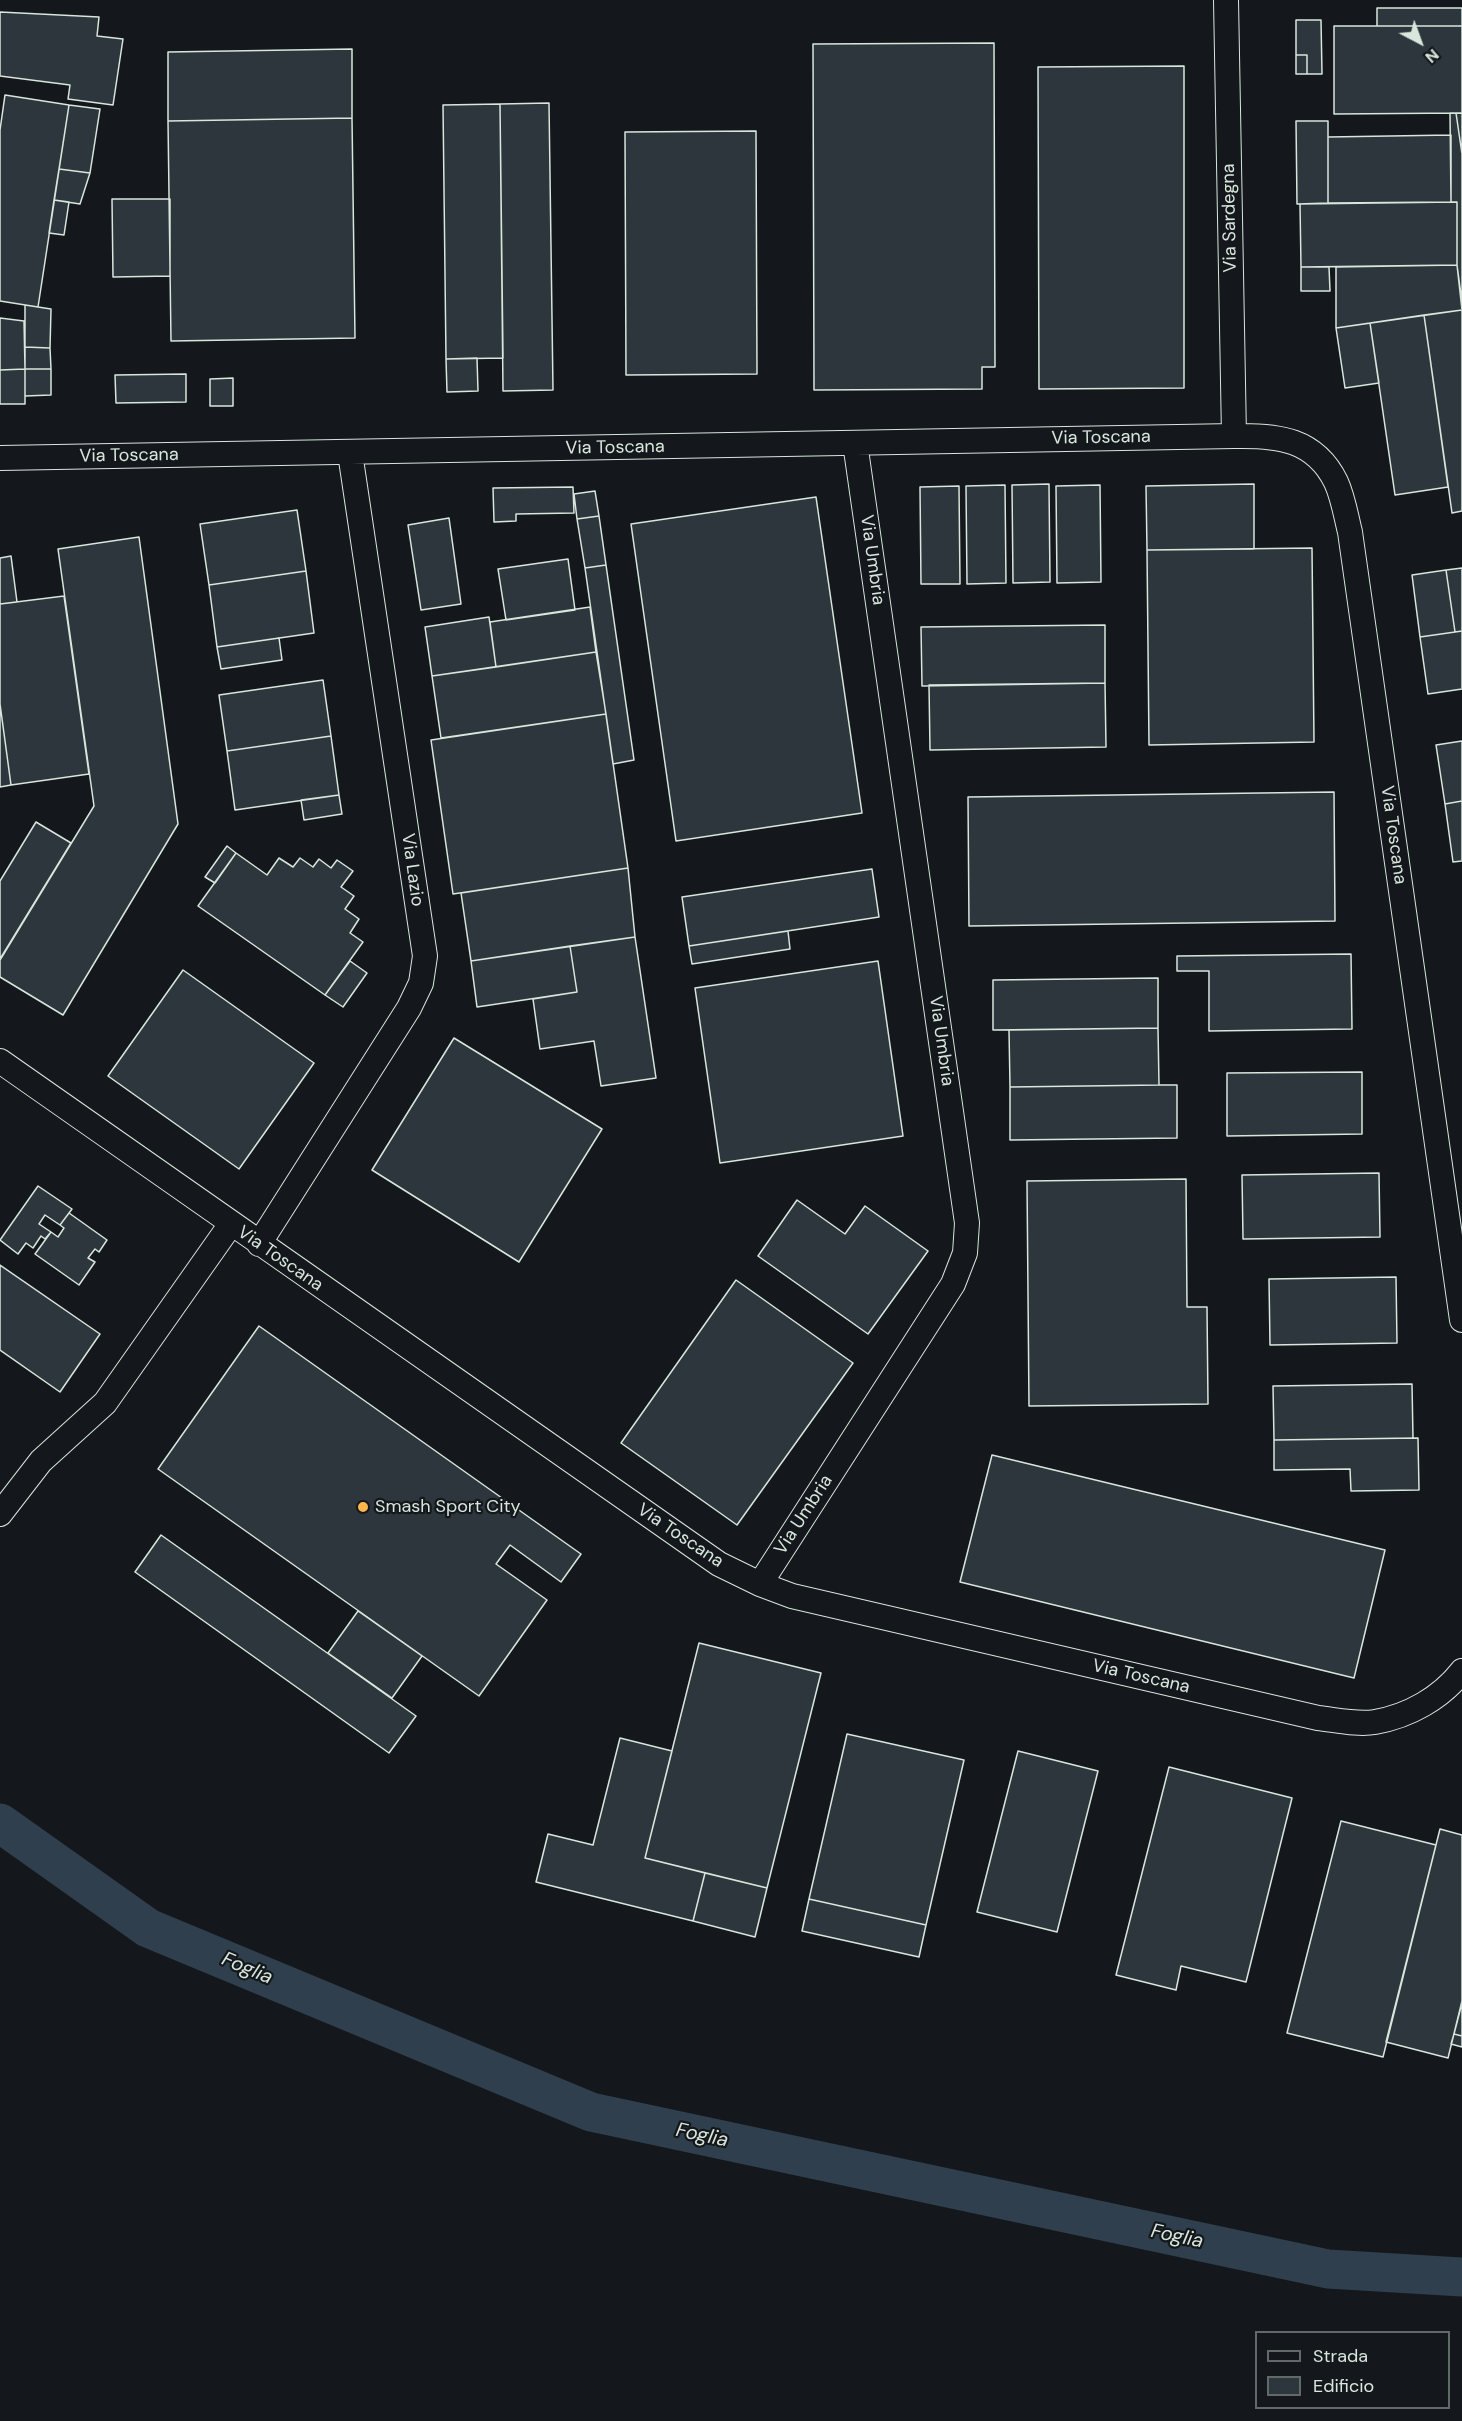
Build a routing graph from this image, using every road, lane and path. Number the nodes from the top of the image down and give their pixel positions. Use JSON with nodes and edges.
{"nodes":[{"id":1,"x":1226,"y":0,"type":"edge"},
{"id":2,"x":1234,"y":436,"type":"junction"},
{"id":3,"x":855,"y":442,"type":"junction"},
{"id":4,"x":350,"y":453,"type":"junction"},
{"id":5,"x":0,"y":458,"type":"edge"},
{"id":6,"x":0,"y":1061,"type":"edge"},
{"id":7,"x":231,"y":1224,"type":"junction"},
{"id":8,"x":259,"y":1244,"type":"junction"},
{"id":9,"x":1462,"y":1320,"type":"edge"},
{"id":10,"x":0,"y":1514,"type":"edge"},
{"id":11,"x":760,"y":1584,"type":"junction"},
{"id":12,"x":1462,"y":1671,"type":"edge"}],
"edges":[{"from":1,"to":2,"type":"street","name":"Via Sardegna"},
{"from":2,"to":3,"type":"street","name":"Via Toscana"},
{"from":2,"to":9,"type":"street","name":"Via Toscana"},
{"from":3,"to":4,"type":"street","name":"Via Toscana"},
{"from":3,"to":11,"type":"street","name":"Via Umbria"},
{"from":4,"to":5,"type":"street","name":"Via Toscana"},
{"from":4,"to":8,"type":"street","name":"Via Lazio"},
{"from":6,"to":7,"type":"street","name":"Via Toscana"},
{"from":7,"to":8,"type":"street","name":"Via Toscana"},
{"from":7,"to":10,"type":"street"},
{"from":8,"to":11,"type":"street","name":"Via Toscana"},
{"from":11,"to":12,"type":"street","name":"Via Toscana"}]}
